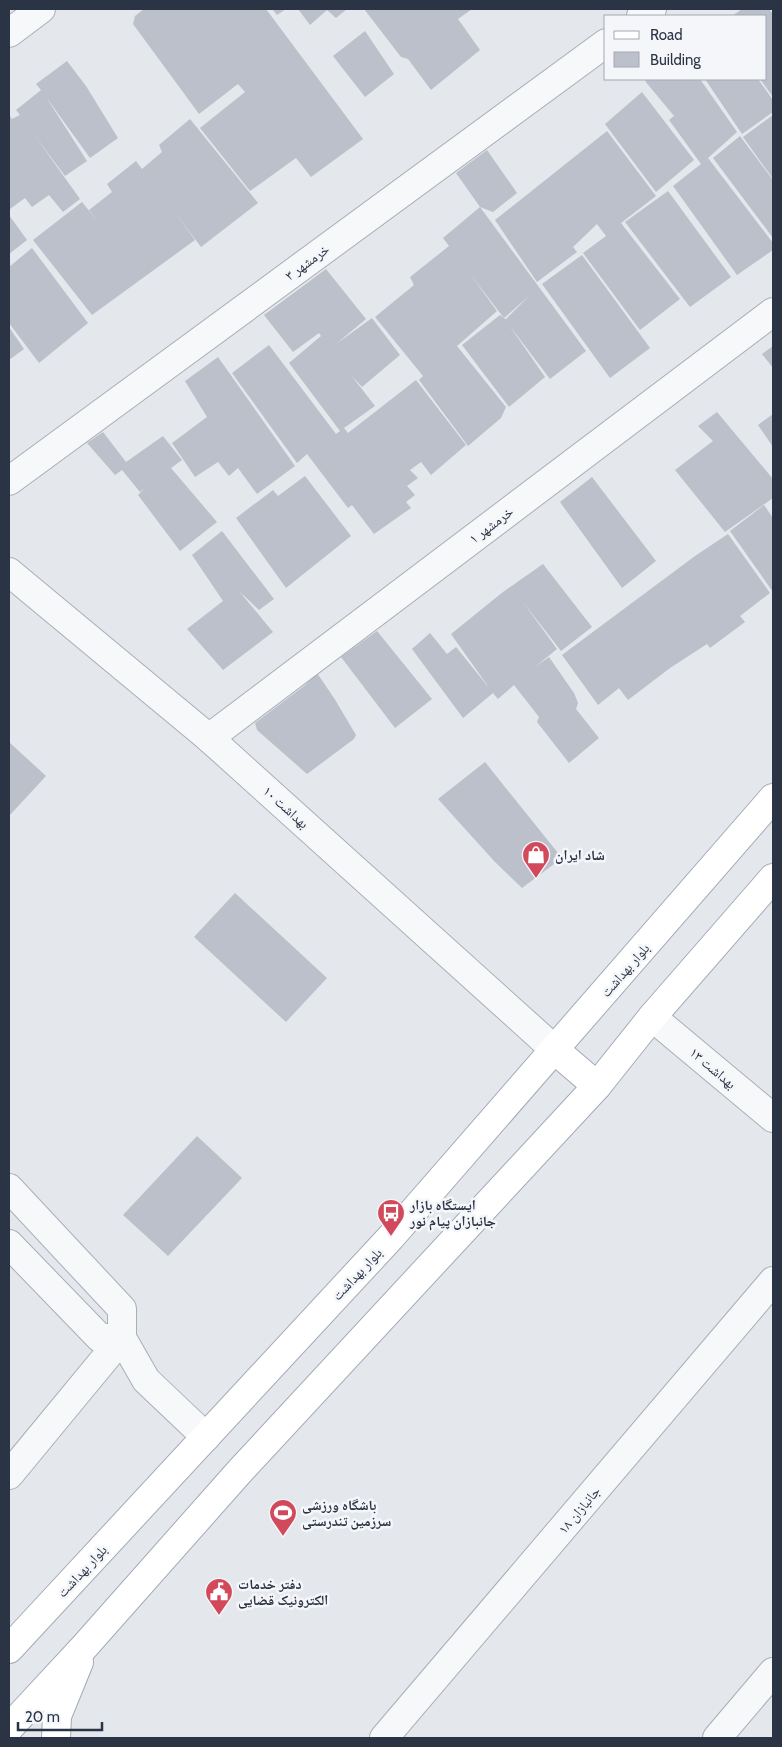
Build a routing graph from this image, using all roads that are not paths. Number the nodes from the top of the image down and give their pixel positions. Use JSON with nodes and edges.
{"nodes":[{"id":1,"x":41,"y":9,"type":"edge"},
{"id":2,"x":9,"y":33,"type":"edge"},
{"id":3,"x":604,"y":43,"type":"edge"},
{"id":4,"x":773,"y":312,"type":"edge"},
{"id":5,"x":9,"y":481,"type":"edge"},
{"id":6,"x":9,"y":572,"type":"edge"},
{"id":7,"x":209,"y":738,"type":"junction"},
{"id":8,"x":773,"y":798,"type":"edge"},
{"id":9,"x":773,"y":878,"type":"edge"},
{"id":10,"x":652,"y":1017,"type":"junction"},
{"id":11,"x":555,"y":1050,"type":"junction"},
{"id":12,"x":597,"y":1086,"type":"junction"},
{"id":13,"x":773,"y":1118,"type":"edge"},
{"id":14,"x":9,"y":1188,"type":"edge"},
{"id":15,"x":9,"y":1244,"type":"edge"},
{"id":16,"x":773,"y":1281,"type":"edge"},
{"id":17,"x":122,"y":1338,"type":"junction"},
{"id":18,"x":206,"y":1437,"type":"junction"},
{"id":19,"x":9,"y":1475,"type":"edge"},
{"id":20,"x":85,"y":1646,"type":"junction"},
{"id":21,"x":9,"y":1649,"type":"edge"},
{"id":22,"x":773,"y":1672,"type":"edge"},
{"id":23,"x":9,"y":1728,"type":"edge"},
{"id":24,"x":56,"y":1738,"type":"edge"},
{"id":25,"x":384,"y":1738,"type":"edge"},
{"id":26,"x":718,"y":1738,"type":"edge"}],
"edges":[{"from":1,"to":2,"type":"street"},
{"from":3,"to":5,"type":"street","name":"خرمشهر ۳"},
{"from":4,"to":7,"type":"street","name":"خرمشهر ۱"},
{"from":6,"to":7,"type":"street","name":"بهداشت ۱۰"},
{"from":7,"to":11,"type":"street","name":"بهداشت ۱۰"},
{"from":8,"to":11,"type":"main road","name":"بلوار بهداشت"},
{"from":9,"to":10,"type":"main road"},
{"from":10,"to":12,"type":"main road"},
{"from":10,"to":13,"type":"street","name":"بهداشت ۱۳"},
{"from":11,"to":12,"type":"main road"},
{"from":11,"to":18,"type":"main road","name":"بلوار بهداشت"},
{"from":12,"to":20,"type":"main road"},
{"from":14,"to":17,"type":"street"},
{"from":15,"to":17,"type":"street"},
{"from":16,"to":25,"type":"street","name":"جانبازان ۱۸"},
{"from":17,"to":18,"type":"street"},
{"from":17,"to":19,"type":"street"},
{"from":18,"to":21,"type":"main road","name":"بلوار بهداشت"},
{"from":20,"to":23,"type":"main road"},
{"from":20,"to":24,"type":"main road"},
{"from":22,"to":26,"type":"street"}]}
